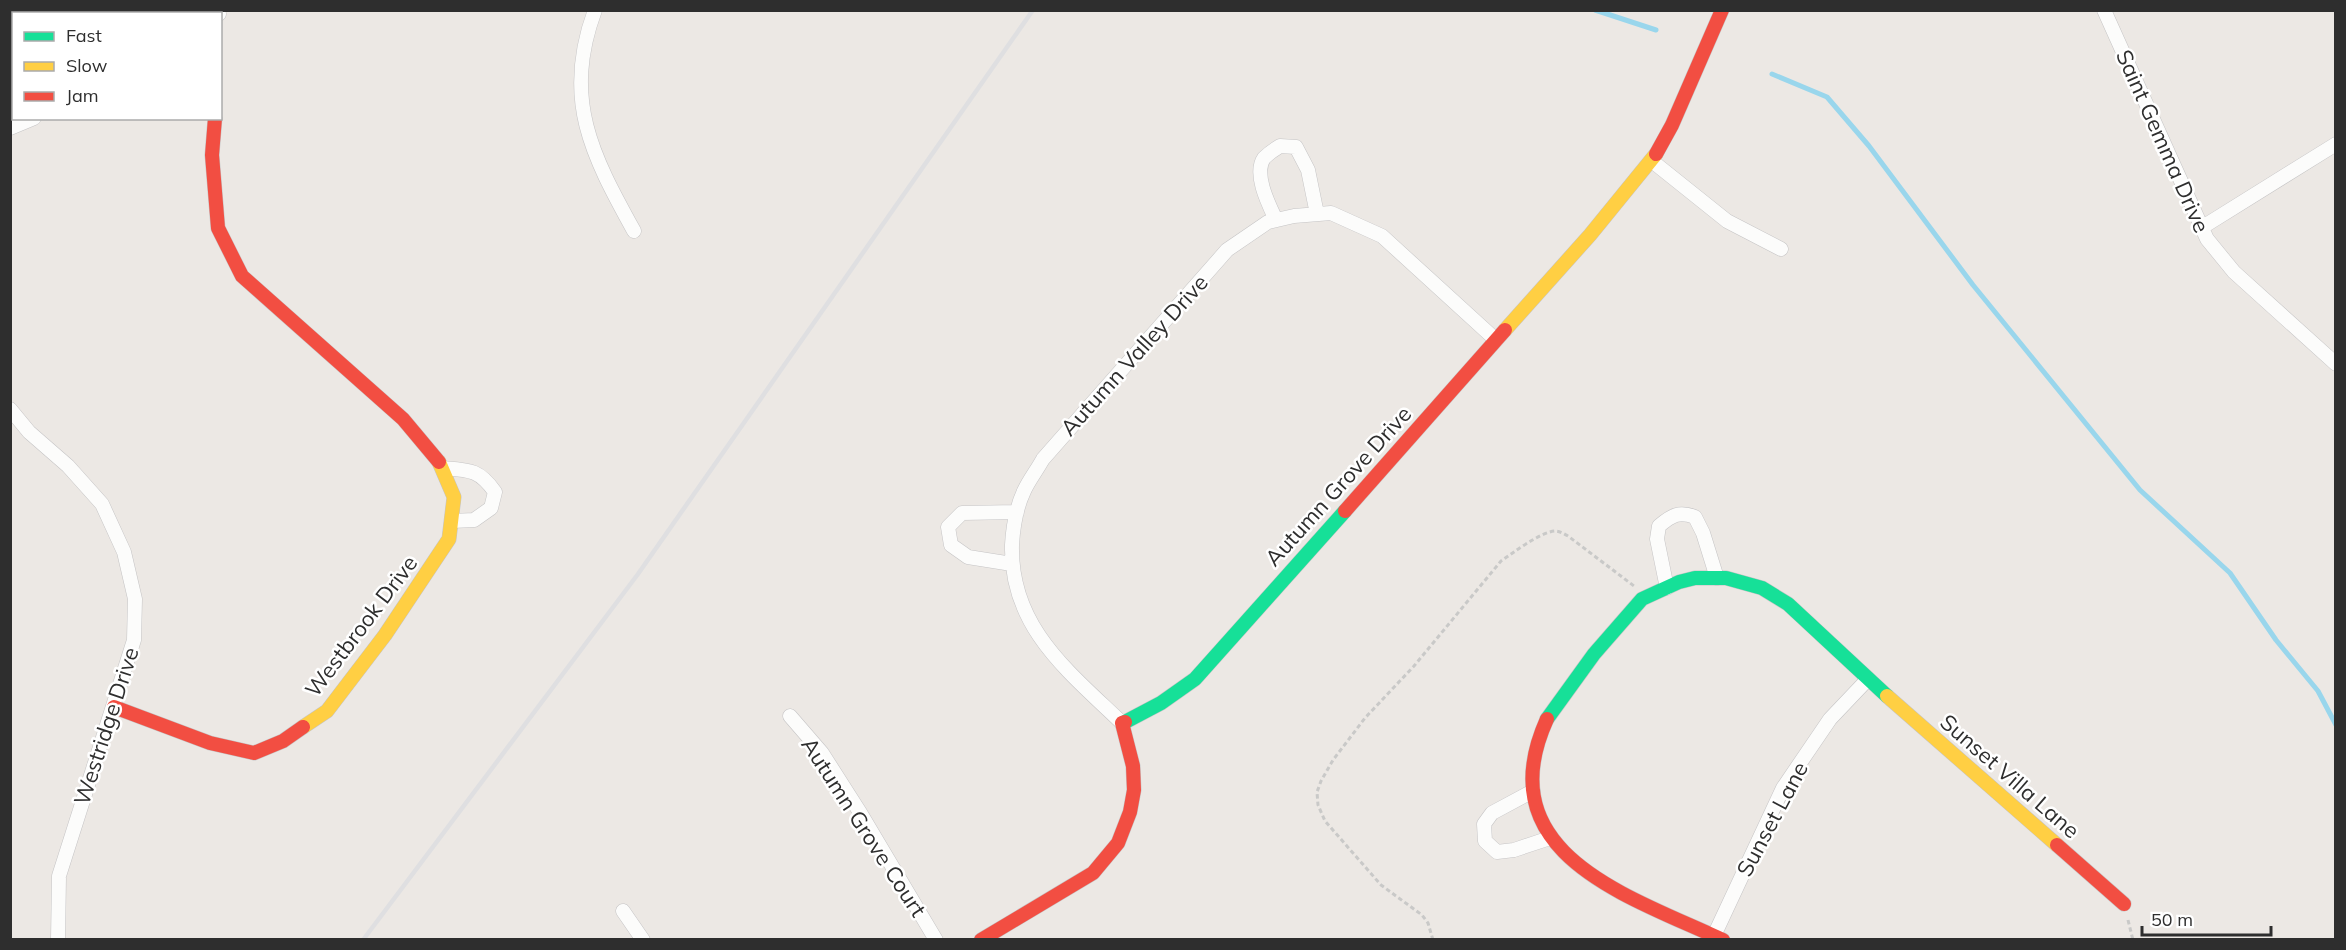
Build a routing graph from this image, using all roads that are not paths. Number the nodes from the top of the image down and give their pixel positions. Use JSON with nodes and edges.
{"nodes":[{"id":1,"x":595,"y":10,"type":"edge"},
{"id":2,"x":1722,"y":10,"type":"edge"},
{"id":3,"x":2104,"y":10,"type":"edge"},
{"id":4,"x":29,"y":120,"type":"edge"},
{"id":5,"x":215,"y":120,"type":"edge"},
{"id":6,"x":10,"y":128,"type":"edge"},
{"id":7,"x":2336,"y":144,"type":"edge"},
{"id":8,"x":1652,"y":161,"type":"junction"},
{"id":9,"x":1317,"y":214,"type":"junction"},
{"id":10,"x":1276,"y":220,"type":"junction"},
{"id":11,"x":2200,"y":228,"type":"junction"},
{"id":12,"x":634,"y":231,"type":"dead end"},
{"id":13,"x":1781,"y":249,"type":"dead end"},
{"id":14,"x":1496,"y":340,"type":"junction"},
{"id":15,"x":2336,"y":364,"type":"edge"},
{"id":16,"x":10,"y":409,"type":"edge"},
{"id":17,"x":442,"y":468,"type":"junction"},
{"id":18,"x":1017,"y":512,"type":"junction"},
{"id":19,"x":452,"y":521,"type":"junction"},
{"id":20,"x":1012,"y":564,"type":"junction"},
{"id":21,"x":1717,"y":578,"type":"junction"},
{"id":22,"x":1667,"y":588,"type":"junction"},
{"id":23,"x":1868,"y":679,"type":"junction"},
{"id":24,"x":114,"y":707,"type":"junction"},
{"id":25,"x":790,"y":716,"type":"dead end"},
{"id":26,"x":1122,"y":723,"type":"junction"},
{"id":27,"x":1533,"y":791,"type":"junction"},
{"id":28,"x":1550,"y":838,"type":"junction"},
{"id":29,"x":2124,"y":904,"type":"dead end"},
{"id":30,"x":623,"y":911,"type":"dead end"},
{"id":31,"x":1716,"y":938,"type":"edge"},
{"id":32,"x":58,"y":939,"type":"edge"},
{"id":33,"x":642,"y":939,"type":"edge"},
{"id":34,"x":936,"y":939,"type":"edge"},
{"id":35,"x":981,"y":939,"type":"edge"}],
"edges":[{"from":1,"to":12,"type":"street"},
{"from":2,"to":8,"type":"street","name":"Autumn Grove Drive"},
{"from":3,"to":11,"type":"street","name":"Saint Gemma Drive"},
{"from":4,"to":6,"type":"street"},
{"from":5,"to":17,"type":"street","name":"Westbrook Drive"},
{"from":7,"to":11,"type":"street"},
{"from":8,"to":13,"type":"street"},
{"from":8,"to":14,"type":"street","name":"Autumn Grove Drive"},
{"from":9,"to":10,"type":"street","name":"Autumn Valley Drive"},
{"from":9,"to":10,"type":"street"},
{"from":9,"to":14,"type":"street","name":"Autumn Valley Drive"},
{"from":10,"to":18,"type":"street","name":"Autumn Valley Drive"},
{"from":11,"to":15,"type":"street","name":"Saint Gemma Drive"},
{"from":14,"to":26,"type":"street","name":"Autumn Grove Drive"},
{"from":16,"to":24,"type":"street","name":"Westridge Drive"},
{"from":17,"to":19,"type":"street","name":"Westbrook Drive"},
{"from":17,"to":19,"type":"street"},
{"from":18,"to":20,"type":"street","name":"Autumn Valley Drive"},
{"from":18,"to":20,"type":"street"},
{"from":19,"to":24,"type":"street","name":"Westbrook Drive"},
{"from":20,"to":26,"type":"street","name":"Autumn Valley Drive"},
{"from":21,"to":22,"type":"street","name":"Sunset Villa Lane"},
{"from":21,"to":22,"type":"street"},
{"from":21,"to":23,"type":"street","name":"Sunset Villa Lane"},
{"from":22,"to":27,"type":"street","name":"Sunset Villa Lane"},
{"from":23,"to":29,"type":"street","name":"Sunset Villa Lane"},
{"from":23,"to":31,"type":"street","name":"Sunset Lane"},
{"from":24,"to":32,"type":"street","name":"Westridge Drive"},
{"from":25,"to":34,"type":"street","name":"Autumn Grove Court"},
{"from":26,"to":35,"type":"street"},
{"from":27,"to":28,"type":"street"},
{"from":27,"to":28,"type":"street"},
{"from":28,"to":31,"type":"street"},
{"from":30,"to":33,"type":"street"}]}
